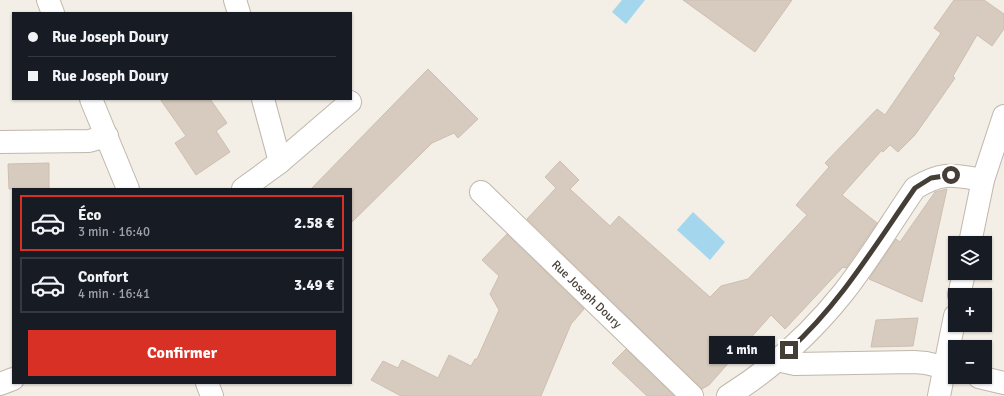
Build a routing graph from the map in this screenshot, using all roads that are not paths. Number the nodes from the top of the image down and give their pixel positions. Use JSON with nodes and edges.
{"nodes":[{"id":1,"x":48,"y":0,"type":"edge"},
{"id":2,"x":235,"y":0,"type":"edge"},
{"id":3,"x":53,"y":12,"type":"edge"},
{"id":4,"x":238,"y":12,"type":"edge"},
{"id":5,"x":91,"y":100,"type":"edge"},
{"id":6,"x":263,"y":100,"type":"edge"},
{"id":7,"x":350,"y":102,"type":"dead end"},
{"id":8,"x":1004,"y":116,"type":"edge"},
{"id":9,"x":107,"y":136,"type":"junction"},
{"id":10,"x":0,"y":142,"type":"edge"},
{"id":11,"x":280,"y":162,"type":"junction"},
{"id":12,"x":983,"y":180,"type":"junction"},
{"id":13,"x":128,"y":188,"type":"edge"},
{"id":14,"x":244,"y":188,"type":"edge"},
{"id":15,"x":481,"y":192,"type":"dead end"},
{"id":16,"x":971,"y":236,"type":"edge"},
{"id":17,"x":777,"y":360,"type":"junction"},
{"id":18,"x":948,"y":369,"type":"edge"},
{"id":19,"x":948,"y":374,"type":"edge"},
{"id":20,"x":12,"y":379,"type":"edge"},
{"id":21,"x":992,"y":380,"type":"edge"},
{"id":22,"x":1004,"y":383,"type":"edge"},
{"id":23,"x":0,"y":384,"type":"edge"},
{"id":24,"x":207,"y":384,"type":"edge"},
{"id":25,"x":212,"y":396,"type":"edge"},
{"id":26,"x":692,"y":396,"type":"edge"},
{"id":27,"x":728,"y":396,"type":"edge"},
{"id":28,"x":939,"y":396,"type":"edge"}],
"edges":[{"from":1,"to":3,"type":"street"},
{"from":2,"to":4,"type":"street"},
{"from":5,"to":9,"type":"street"},
{"from":6,"to":11,"type":"street"},
{"from":7,"to":11,"type":"street"},
{"from":8,"to":12,"type":"street"},
{"from":9,"to":10,"type":"street"},
{"from":9,"to":13,"type":"street"},
{"from":11,"to":14,"type":"street"},
{"from":12,"to":16,"type":"street"},
{"from":12,"to":17,"type":"street"},
{"from":15,"to":26,"type":"street","name":"Rue Joseph Doury"},
{"from":17,"to":18,"type":"street"},
{"from":17,"to":27,"type":"street"},
{"from":19,"to":28,"type":"street"},
{"from":20,"to":23,"type":"street"},
{"from":21,"to":22,"type":"street"},
{"from":24,"to":25,"type":"street"}]}
